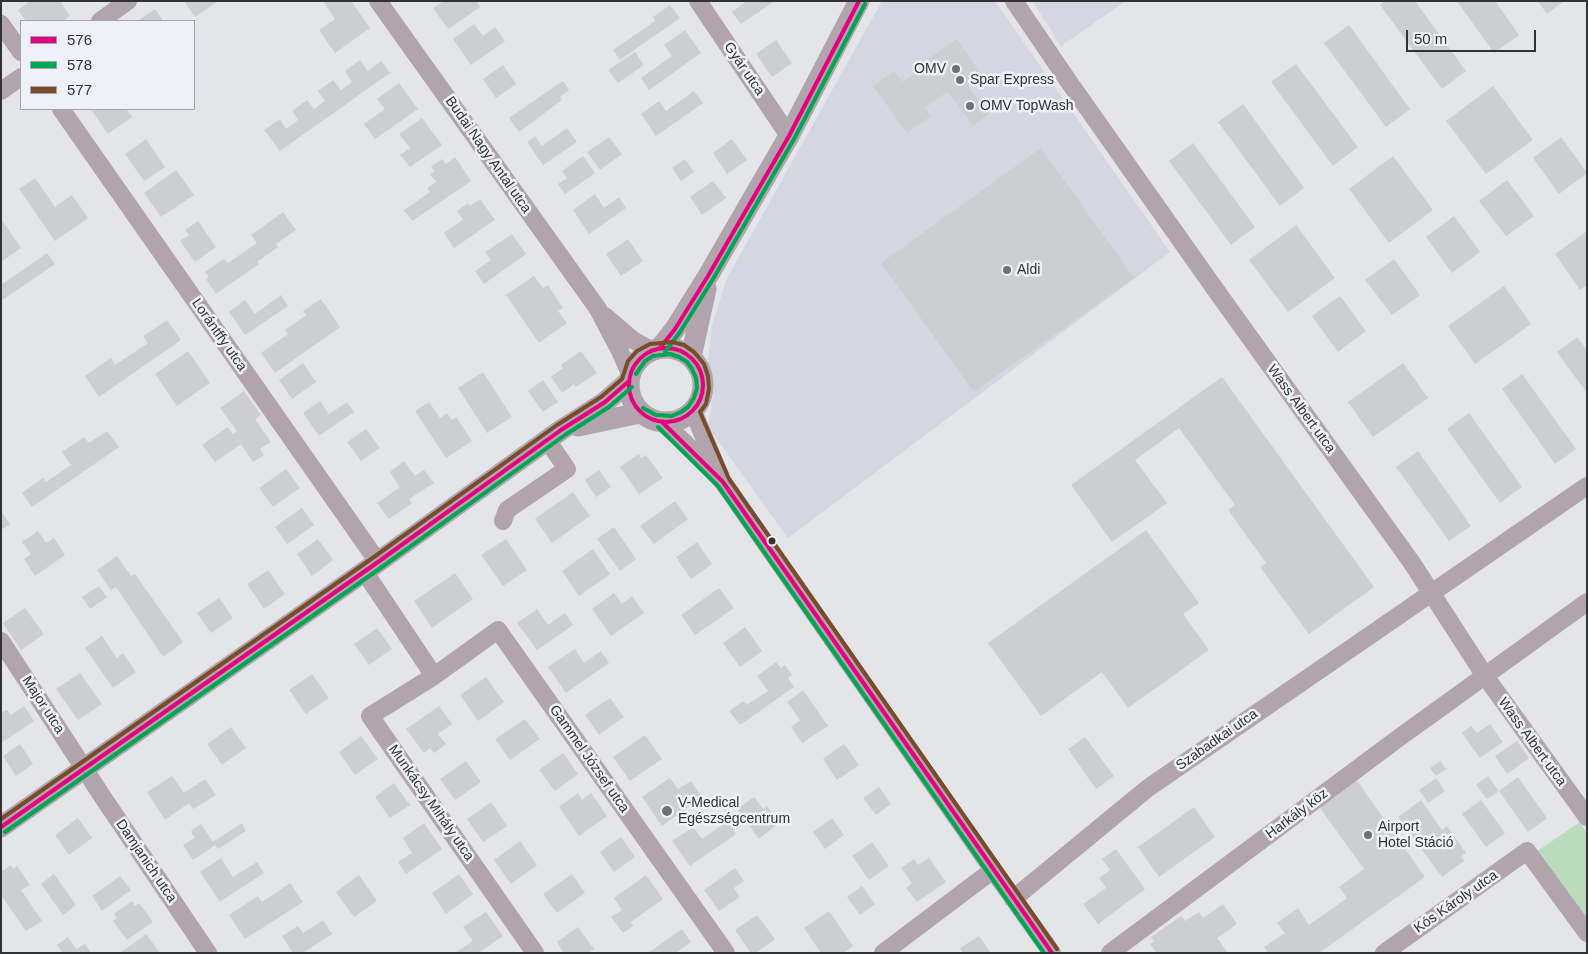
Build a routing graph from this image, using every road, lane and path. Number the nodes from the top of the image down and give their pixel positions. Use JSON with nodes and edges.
{"nodes":[{"id":1,"x":128,"y":1,"type":"edge"},
{"id":2,"x":378,"y":1,"type":"edge"},
{"id":3,"x":698,"y":1,"type":"edge"},
{"id":4,"x":859,"y":1,"type":"edge"},
{"id":5,"x":1014,"y":1,"type":"edge"},
{"id":6,"x":101,"y":20,"type":"edge"},
{"id":7,"x":1,"y":24,"type":"edge"},
{"id":8,"x":20,"y":51,"type":"edge"},
{"id":9,"x":20,"y":78,"type":"edge"},
{"id":10,"x":1,"y":91,"type":"edge"},
{"id":11,"x":62,"y":110,"type":"edge"},
{"id":12,"x":789,"y":136,"type":"junction"},
{"id":13,"x":708,"y":276,"type":"junction"},
{"id":14,"x":598,"y":309,"type":"junction"},
{"id":15,"x":655,"y":349,"type":"junction"},
{"id":16,"x":691,"y":357,"type":"junction"},
{"id":17,"x":629,"y":378,"type":"junction"},
{"id":18,"x":693,"y":411,"type":"junction"},
{"id":19,"x":640,"y":413,"type":"junction"},
{"id":20,"x":662,"y":422,"type":"junction"},
{"id":21,"x":554,"y":435,"type":"junction"},
{"id":22,"x":723,"y":482,"type":"junction"},
{"id":23,"x":1587,"y":486,"type":"edge"},
{"id":24,"x":503,"y":521,"type":"dead end"},
{"id":25,"x":371,"y":566,"type":"junction"},
{"id":26,"x":1430,"y":594,"type":"junction"},
{"id":27,"x":1587,"y":602,"type":"edge"},
{"id":28,"x":1,"y":641,"type":"edge"},
{"id":29,"x":434,"y":676,"type":"junction"},
{"id":30,"x":1484,"y":676,"type":"junction"},
{"id":31,"x":84,"y":768,"type":"junction"},
{"id":32,"x":1587,"y":817,"type":"edge"},
{"id":33,"x":1,"y":827,"type":"edge"},
{"id":34,"x":993,"y":870,"type":"junction"},
{"id":35,"x":1013,"y":899,"type":"junction"},
{"id":36,"x":1587,"y":933,"type":"edge"},
{"id":37,"x":208,"y":953,"type":"edge"},
{"id":38,"x":535,"y":953,"type":"edge"},
{"id":39,"x":726,"y":953,"type":"edge"},
{"id":40,"x":883,"y":953,"type":"edge"},
{"id":41,"x":1052,"y":953,"type":"edge"},
{"id":42,"x":1110,"y":953,"type":"edge"},
{"id":43,"x":1384,"y":953,"type":"edge"}],
"edges":[{"from":1,"to":6,"type":"street"},
{"from":2,"to":14,"type":"street","name":"Budai Nagy Antal utca"},
{"from":3,"to":12,"type":"street","name":"Gyár utca"},
{"from":4,"to":12,"type":"main road"},
{"from":5,"to":26,"type":"street","name":"Wass Albert utca"},
{"from":7,"to":8,"type":"street"},
{"from":9,"to":10,"type":"street"},
{"from":11,"to":25,"type":"street","name":"Lorántffy utca"},
{"from":12,"to":13,"type":"main road"},
{"from":13,"to":15,"type":"main road"},
{"from":13,"to":16,"type":"main road"},
{"from":14,"to":15,"type":"street","name":"Budai Nagy Antal utca"},
{"from":14,"to":17,"type":"street","name":"Budai Nagy Antal utca"},
{"from":15,"to":16,"type":"main road"},
{"from":15,"to":17,"type":"main road"},
{"from":16,"to":18,"type":"main road"},
{"from":17,"to":19,"type":"main road"},
{"from":17,"to":21,"type":"main road"},
{"from":18,"to":20,"type":"main road"},
{"from":18,"to":22,"type":"street"},
{"from":19,"to":20,"type":"main road"},
{"from":19,"to":21,"type":"main road"},
{"from":20,"to":22,"type":"street"},
{"from":21,"to":24,"type":"street"},
{"from":21,"to":25,"type":"main road"},
{"from":22,"to":34,"type":"street"},
{"from":23,"to":26,"type":"street","name":"Szabadkai utca"},
{"from":25,"to":29,"type":"street","name":"Lorántffy utca"},
{"from":25,"to":31,"type":"main road"},
{"from":26,"to":30,"type":"street","name":"Wass Albert utca"},
{"from":26,"to":35,"type":"street","name":"Szabadkai utca"},
{"from":27,"to":30,"type":"street","name":"Harkály köz"},
{"from":28,"to":31,"type":"street","name":"Major utca"},
{"from":29,"to":38,"type":"street","name":"Munkácsy Mihály utca"},
{"from":29,"to":39,"type":"street","name":"Gammel József utca"},
{"from":30,"to":32,"type":"street","name":"Wass Albert utca"},
{"from":30,"to":42,"type":"street","name":"Harkály köz"},
{"from":31,"to":33,"type":"main road"},
{"from":31,"to":37,"type":"street","name":"Damjanich utca"},
{"from":34,"to":35,"type":"street"},
{"from":34,"to":40,"type":"street"},
{"from":35,"to":41,"type":"street"},
{"from":36,"to":43,"type":"street","name":"Kós Károly utca"}]}
